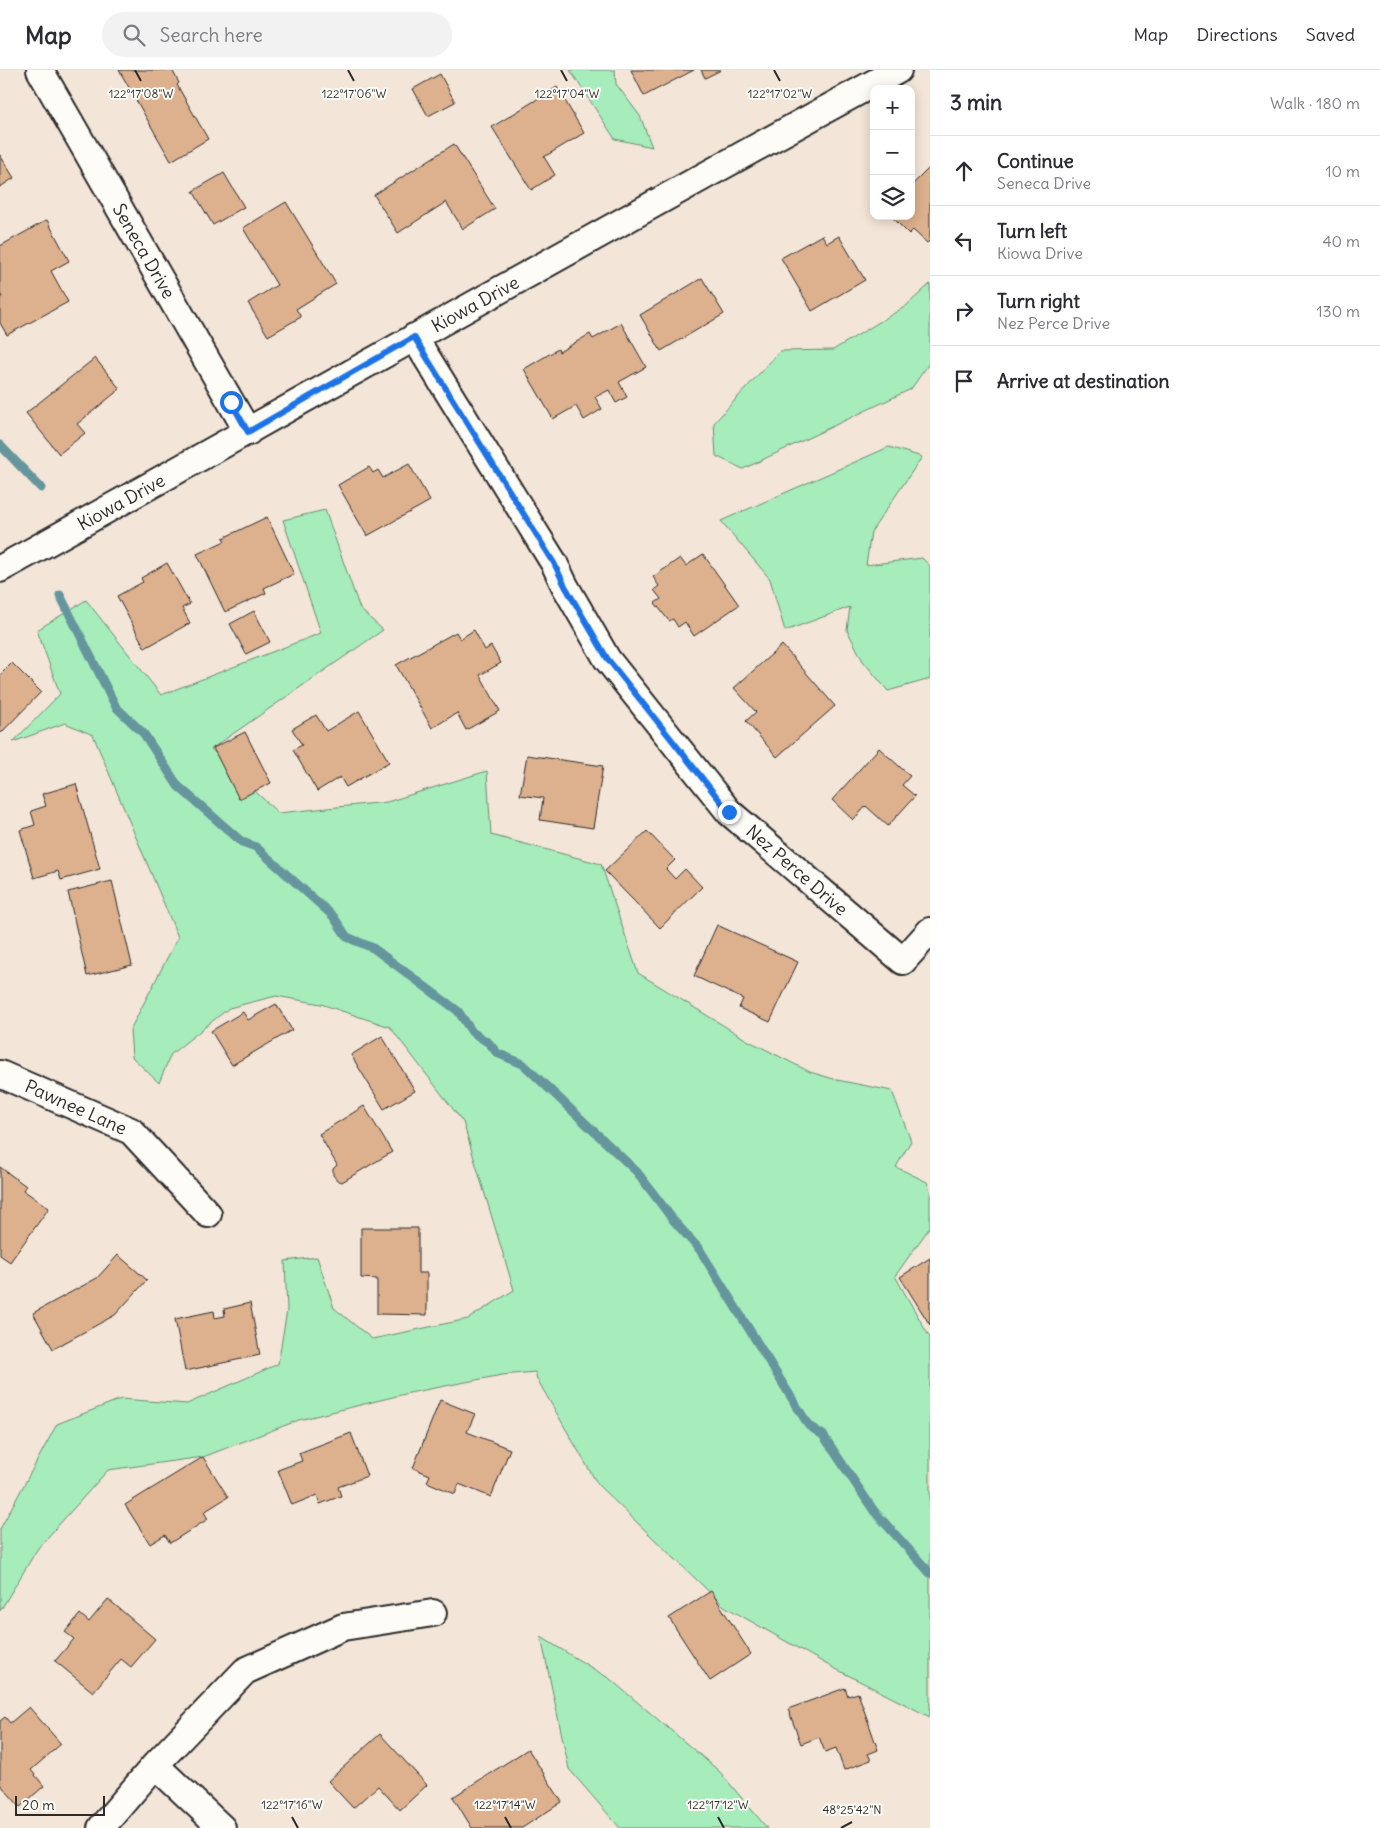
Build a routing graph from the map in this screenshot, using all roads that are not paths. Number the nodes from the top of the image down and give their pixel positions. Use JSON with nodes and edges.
{"nodes":[{"id":1,"x":40,"y":70,"type":"edge"},
{"id":2,"x":898,"y":70,"type":"edge"},
{"id":3,"x":414,"y":337,"type":"junction"},
{"id":4,"x":248,"y":432,"type":"junction"},
{"id":5,"x":0,"y":569,"type":"edge"},
{"id":6,"x":930,"y":931,"type":"edge"},
{"id":7,"x":0,"y":1074,"type":"edge"},
{"id":8,"x":208,"y":1214,"type":"dead end"},
{"id":9,"x":433,"y":1613,"type":"dead end"},
{"id":10,"x":155,"y":1765,"type":"junction"},
{"id":11,"x":100,"y":1828,"type":"edge"},
{"id":12,"x":222,"y":1828,"type":"edge"}],
"edges":[{"from":1,"to":4,"type":"street","name":"Seneca Drive"},
{"from":2,"to":3,"type":"street","name":"Kiowa Drive"},
{"from":3,"to":4,"type":"street","name":"Kiowa Drive"},
{"from":3,"to":6,"type":"street","name":"Nez Perce Drive"},
{"from":4,"to":5,"type":"street","name":"Kiowa Drive"},
{"from":7,"to":8,"type":"street","name":"Pawnee Lane"},
{"from":9,"to":10,"type":"street"},
{"from":10,"to":11,"type":"street"},
{"from":10,"to":12,"type":"street"}]}
